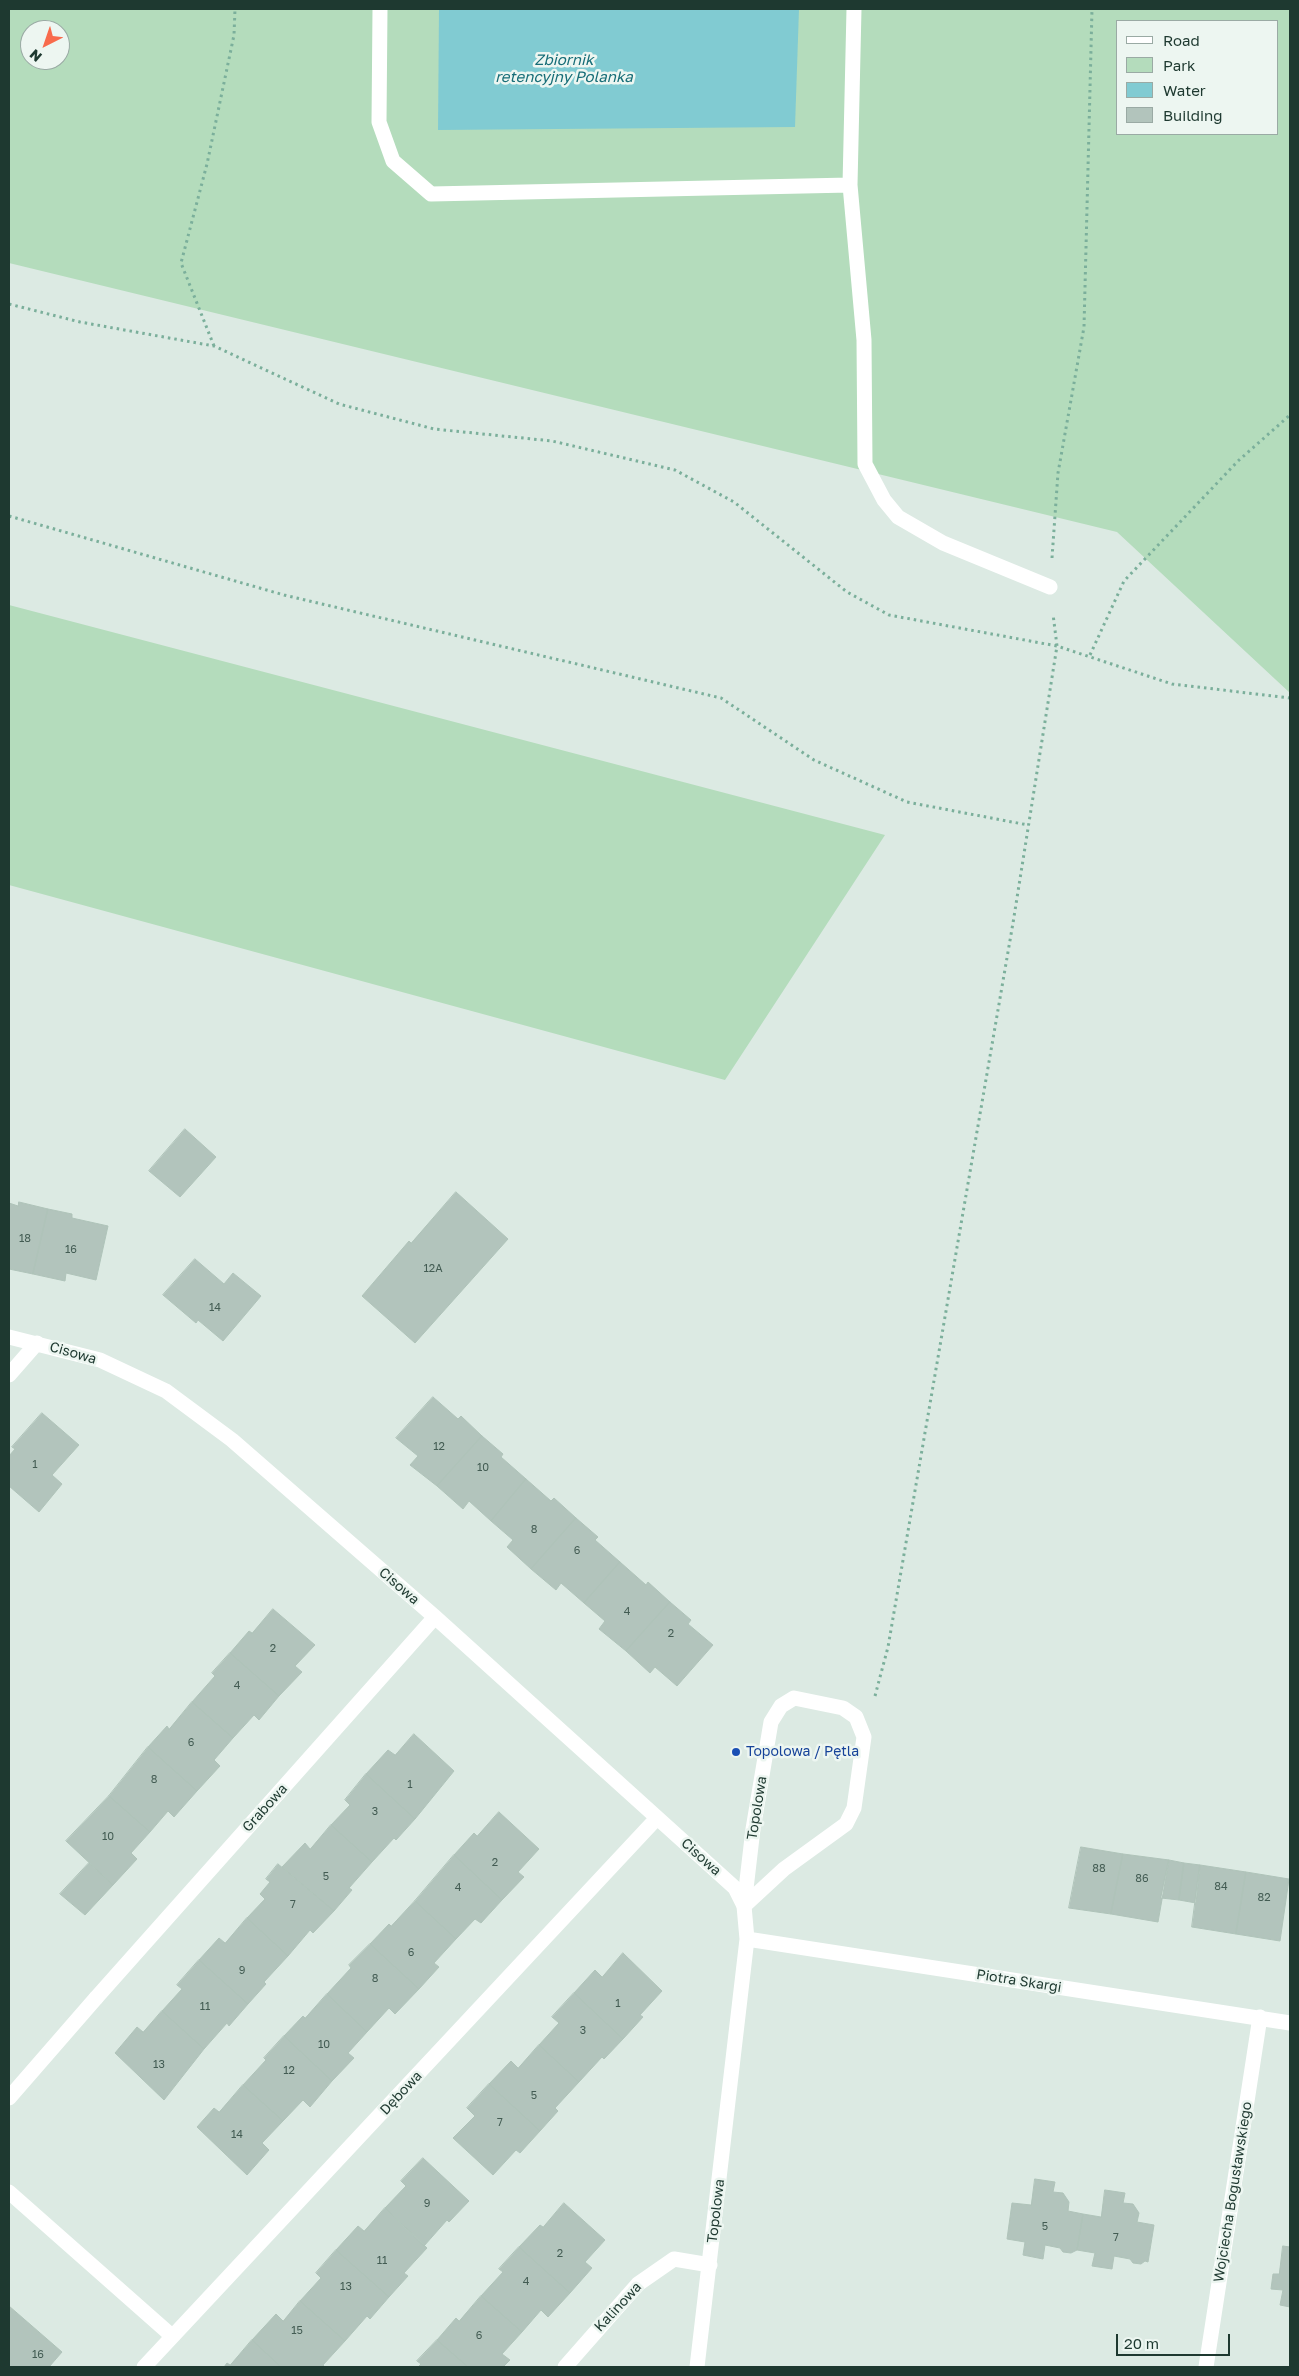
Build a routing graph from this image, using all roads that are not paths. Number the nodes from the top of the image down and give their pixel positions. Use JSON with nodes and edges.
{"nodes":[{"id":1,"x":380,"y":9,"type":"edge"},
{"id":2,"x":854,"y":9,"type":"edge"},
{"id":3,"x":850,"y":185,"type":"junction"},
{"id":4,"x":1050,"y":587,"type":"road end"},
{"id":5,"x":9,"y":1337,"type":"edge"},
{"id":6,"x":37,"y":1343,"type":"junction"},
{"id":7,"x":9,"y":1375,"type":"edge"},
{"id":8,"x":435,"y":1617,"type":"junction"},
{"id":9,"x":657,"y":1818,"type":"junction"},
{"id":10,"x":744,"y":1906,"type":"junction"},
{"id":11,"x":748,"y":1939,"type":"junction"},
{"id":12,"x":1260,"y":2018,"type":"junction"},
{"id":13,"x":1290,"y":2023,"type":"edge"},
{"id":14,"x":9,"y":2098,"type":"edge"},
{"id":15,"x":9,"y":2192,"type":"edge"},
{"id":16,"x":710,"y":2265,"type":"junction"},
{"id":17,"x":172,"y":2336,"type":"junction"},
{"id":18,"x":144,"y":2367,"type":"edge"},
{"id":19,"x":564,"y":2367,"type":"edge"},
{"id":20,"x":697,"y":2367,"type":"edge"},
{"id":21,"x":1206,"y":2367,"type":"edge"}],
"edges":[{"from":1,"to":3,"type":"street"},
{"from":2,"to":3,"type":"street"},
{"from":3,"to":4,"type":"street"},
{"from":5,"to":6,"type":"street","name":"Cisowa"},
{"from":6,"to":7,"type":"street"},
{"from":6,"to":8,"type":"street","name":"Cisowa"},
{"from":8,"to":9,"type":"street","name":"Cisowa"},
{"from":8,"to":14,"type":"street","name":"Grabowa"},
{"from":9,"to":10,"type":"street","name":"Cisowa"},
{"from":9,"to":17,"type":"street","name":"Dębowa"},
{"from":10,"to":10,"type":"street","name":"Topolowa"},
{"from":10,"to":11,"type":"street","name":"Topolowa"},
{"from":11,"to":12,"type":"street","name":"Piotra Skargi"},
{"from":11,"to":16,"type":"street","name":"Topolowa"},
{"from":12,"to":13,"type":"street","name":"Piotra Skargi"},
{"from":12,"to":21,"type":"street","name":"Wojciecha Bogusławskiego"},
{"from":15,"to":17,"type":"street"},
{"from":16,"to":19,"type":"street","name":"Kalinowa"},
{"from":16,"to":20,"type":"street","name":"Topolowa"},
{"from":17,"to":18,"type":"street","name":"Dębowa"}]}
